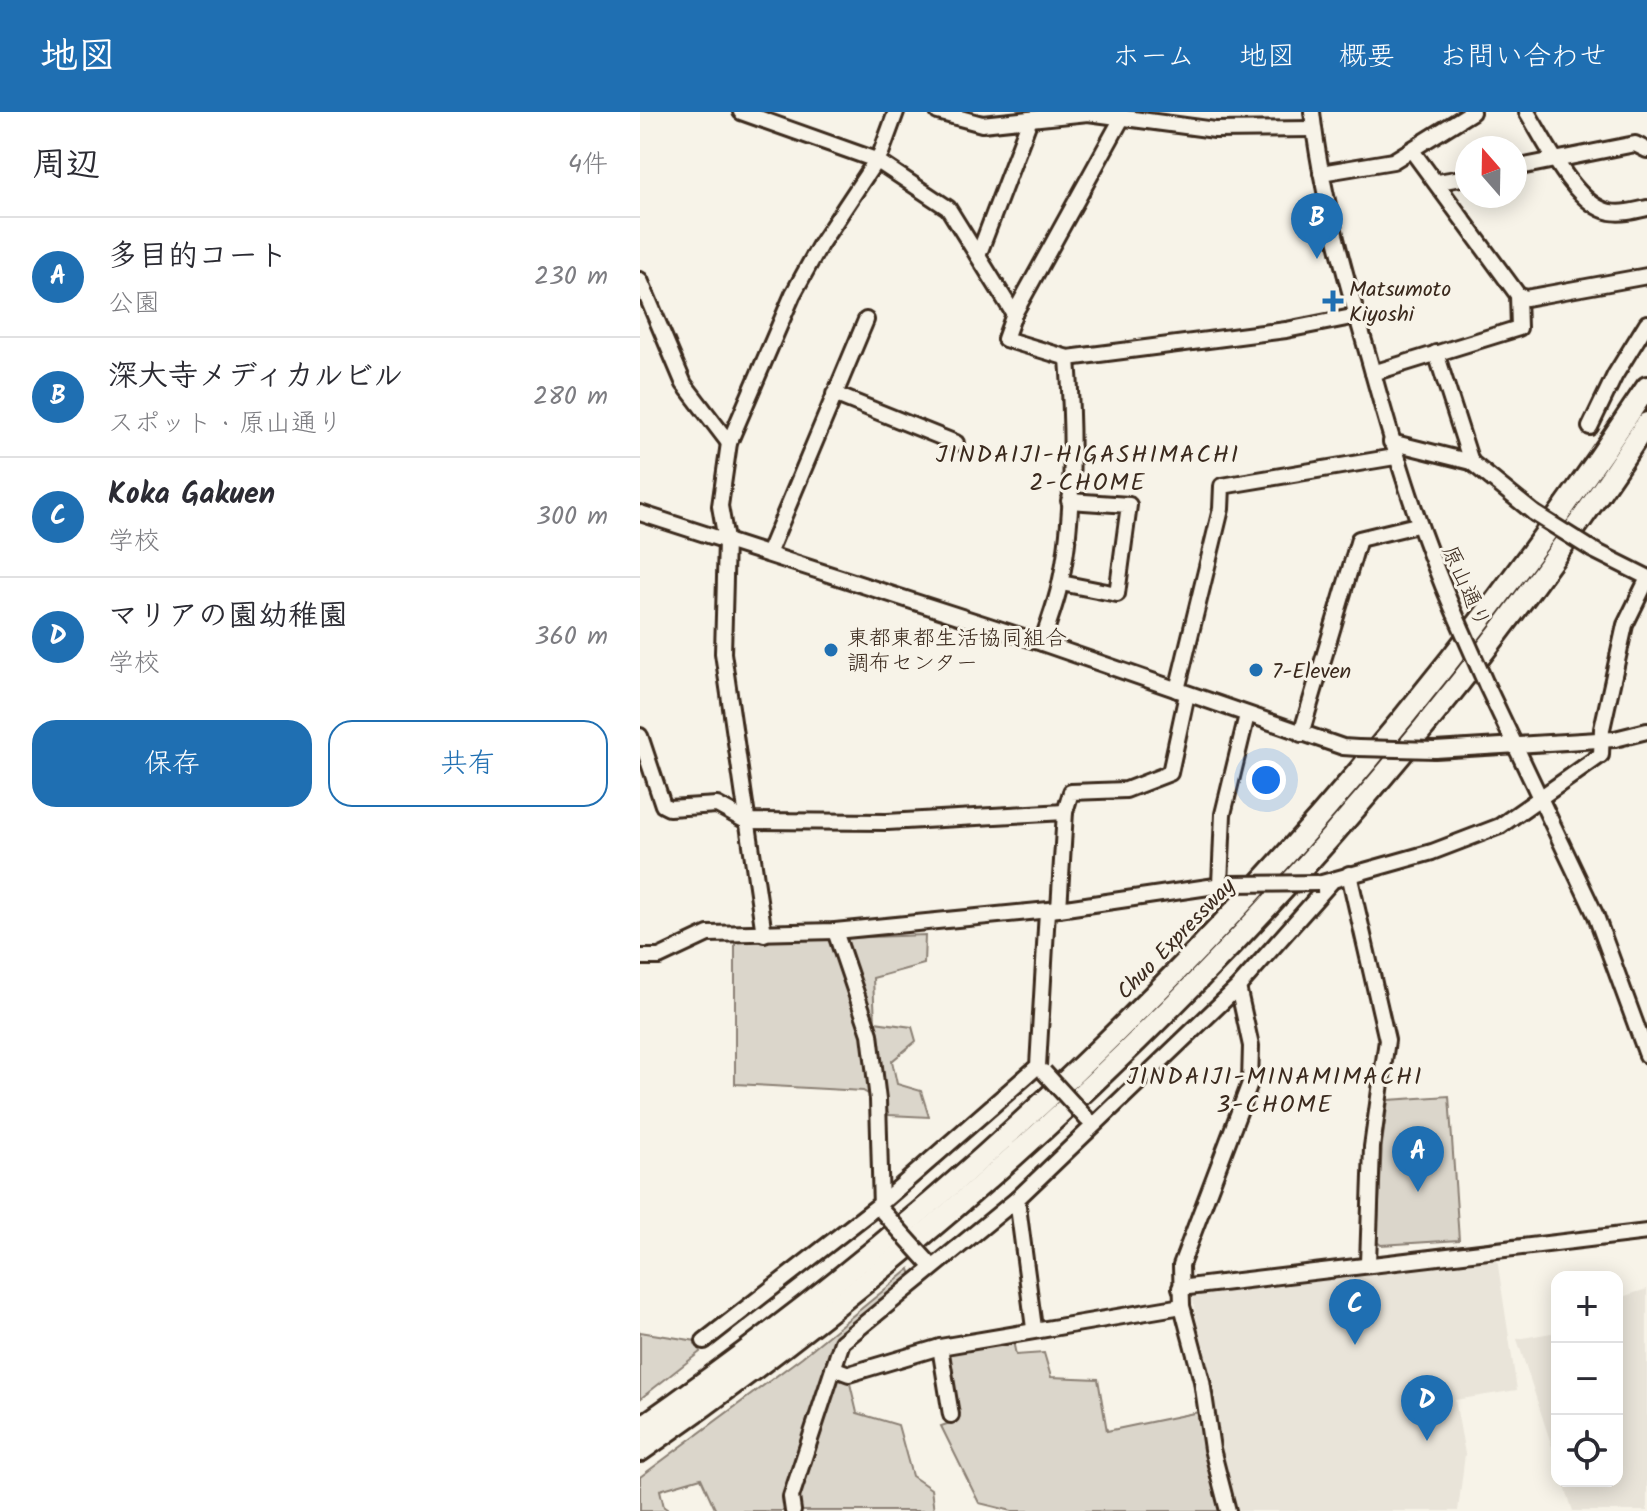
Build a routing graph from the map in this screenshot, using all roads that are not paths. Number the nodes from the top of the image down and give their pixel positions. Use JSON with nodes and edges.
{"nodes":[{"id":1,"x":741,"y":112,"type":"edge"},
{"id":2,"x":896,"y":112,"type":"edge"},
{"id":3,"x":938,"y":112,"type":"edge"},
{"id":4,"x":1312,"y":112,"type":"edge"},
{"id":5,"x":1472,"y":112,"type":"edge"},
{"id":6,"x":1527,"y":112,"type":"edge"},
{"id":7,"x":1023,"y":117,"type":"edge"},
{"id":8,"x":1122,"y":118,"type":"junction"},
{"id":9,"x":1314,"y":129,"type":"junction"},
{"id":10,"x":1647,"y":150,"type":"edge"},
{"id":11,"x":1413,"y":152,"type":"junction"},
{"id":12,"x":876,"y":160,"type":"junction"},
{"id":13,"x":1557,"y":160,"type":"junction"},
{"id":14,"x":1527,"y":166,"type":"edge"},
{"id":15,"x":1321,"y":173,"type":"junction"},
{"id":16,"x":1455,"y":179,"type":"edge"},
{"id":17,"x":1438,"y":182,"type":"junction"},
{"id":18,"x":1647,"y":208,"type":"edge"},
{"id":19,"x":978,"y":256,"type":"junction"},
{"id":20,"x":1647,"y":276,"type":"edge"},
{"id":21,"x":640,"y":280,"type":"edge"},
{"id":22,"x":1518,"y":295,"type":"junction"},
{"id":23,"x":1014,"y":314,"type":"junction"},
{"id":24,"x":1357,"y":316,"type":"junction"},
{"id":25,"x":866,"y":320,"type":"dead end"},
{"id":26,"x":1647,"y":323,"type":"edge"},
{"id":27,"x":1436,"y":353,"type":"junction"},
{"id":28,"x":1068,"y":358,"type":"junction"},
{"id":29,"x":1373,"y":373,"type":"junction"},
{"id":30,"x":1647,"y":387,"type":"edge"},
{"id":31,"x":834,"y":394,"type":"junction"},
{"id":32,"x":1647,"y":423,"type":"edge"},
{"id":33,"x":1590,"y":427,"type":"dead end"},
{"id":34,"x":1391,"y":442,"type":"junction"},
{"id":35,"x":729,"y":443,"type":"junction"},
{"id":36,"x":956,"y":443,"type":"dead end"},
{"id":37,"x":1395,"y":457,"type":"junction"},
{"id":38,"x":1471,"y":462,"type":"junction"},
{"id":39,"x":1069,"y":501,"type":"junction"},
{"id":40,"x":640,"y":513,"type":"edge"},
{"id":41,"x":1417,"y":525,"type":"junction"},
{"id":42,"x":726,"y":540,"type":"junction"},
{"id":43,"x":768,"y":554,"type":"junction"},
{"id":44,"x":1647,"y":579,"type":"edge"},
{"id":45,"x":1061,"y":583,"type":"junction"},
{"id":46,"x":1042,"y":643,"type":"junction"},
{"id":47,"x":1182,"y":692,"type":"junction"},
{"id":48,"x":1247,"y":715,"type":"junction"},
{"id":49,"x":1647,"y":731,"type":"edge"},
{"id":50,"x":1301,"y":734,"type":"junction"},
{"id":51,"x":640,"y":736,"type":"edge"},
{"id":52,"x":1601,"y":740,"type":"junction"},
{"id":53,"x":1515,"y":746,"type":"junction"},
{"id":54,"x":646,"y":779,"type":"edge"},
{"id":55,"x":1540,"y":795,"type":"junction"},
{"id":56,"x":1065,"y":812,"type":"junction"},
{"id":57,"x":746,"y":821,"type":"junction"},
{"id":58,"x":1349,"y":874,"type":"junction"},
{"id":59,"x":1324,"y":882,"type":"junction"},
{"id":60,"x":1225,"y":884,"type":"junction"},
{"id":61,"x":1053,"y":910,"type":"junction"},
{"id":62,"x":835,"y":931,"type":"junction"},
{"id":63,"x":764,"y":934,"type":"junction"},
{"id":64,"x":640,"y":957,"type":"edge"},
{"id":65,"x":1238,"y":987,"type":"junction"},
{"id":66,"x":1647,"y":1055,"type":"edge"},
{"id":67,"x":1041,"y":1069,"type":"junction"},
{"id":68,"x":1090,"y":1122,"type":"junction"},
{"id":69,"x":1017,"y":1199,"type":"junction"},
{"id":70,"x":881,"y":1208,"type":"junction"},
{"id":71,"x":1647,"y":1232,"type":"edge"},
{"id":72,"x":1368,"y":1263,"type":"junction"},
{"id":73,"x":930,"y":1266,"type":"junction"},
{"id":74,"x":1180,"y":1288,"type":"junction"},
{"id":75,"x":1182,"y":1306,"type":"junction"},
{"id":76,"x":1034,"y":1328,"type":"junction"},
{"id":77,"x":704,"y":1341,"type":"dead end"},
{"id":78,"x":940,"y":1347,"type":"junction"},
{"id":79,"x":833,"y":1368,"type":"junction"},
{"id":80,"x":951,"y":1415,"type":"dead end"},
{"id":81,"x":640,"y":1428,"type":"edge"},
{"id":82,"x":640,"y":1451,"type":"edge"},
{"id":83,"x":793,"y":1511,"type":"edge"},
{"id":84,"x":1228,"y":1511,"type":"edge"}],
"edges":[{"from":1,"to":12,"type":"street"},
{"from":2,"to":12,"type":"street"},
{"from":3,"to":7,"type":"street"},
{"from":4,"to":9,"type":"street","name":"原山通り"},
{"from":5,"to":11,"type":"street"},
{"from":6,"to":13,"type":"street"},
{"from":7,"to":8,"type":"street"},
{"from":7,"to":19,"type":"street"},
{"from":8,"to":9,"type":"street"},
{"from":8,"to":23,"type":"street"},
{"from":9,"to":15,"type":"street","name":"原山通り"},
{"from":10,"to":13,"type":"street"},
{"from":11,"to":15,"type":"street"},
{"from":11,"to":17,"type":"street"},
{"from":12,"to":19,"type":"street"},
{"from":12,"to":35,"type":"street"},
{"from":13,"to":14,"type":"street"},
{"from":13,"to":18,"type":"street"},
{"from":15,"to":24,"type":"street","name":"原山通り"},
{"from":16,"to":17,"type":"street"},
{"from":17,"to":22,"type":"street"},
{"from":19,"to":23,"type":"street"},
{"from":20,"to":22,"type":"street"},
{"from":21,"to":35,"type":"street"},
{"from":22,"to":27,"type":"street"},
{"from":23,"to":28,"type":"street"},
{"from":24,"to":28,"type":"street"},
{"from":24,"to":29,"type":"street","name":"原山通り"},
{"from":25,"to":31,"type":"street"},
{"from":26,"to":33,"type":"street"},
{"from":27,"to":29,"type":"street"},
{"from":27,"to":38,"type":"street"},
{"from":28,"to":39,"type":"street"},
{"from":29,"to":34,"type":"street","name":"原山通り"},
{"from":30,"to":81,"type":"highway","name":"Chuo Expressway"},
{"from":31,"to":36,"type":"street"},
{"from":31,"to":43,"type":"street"},
{"from":32,"to":82,"type":"highway","name":"Chuo Expressway"},
{"from":34,"to":37,"type":"street","name":"原山通り"},
{"from":34,"to":38,"type":"street"},
{"from":35,"to":42,"type":"street"},
{"from":37,"to":41,"type":"street","name":"原山通り"},
{"from":37,"to":47,"type":"street"},
{"from":38,"to":44,"type":"street","bridge":true},
{"from":39,"to":45,"type":"street"},
{"from":39,"to":45,"type":"street"},
{"from":40,"to":42,"type":"street"},
{"from":41,"to":50,"type":"street"},
{"from":41,"to":53,"type":"street","name":"原山通り","bridge":true},
{"from":42,"to":43,"type":"street"},
{"from":42,"to":57,"type":"street"},
{"from":43,"to":46,"type":"street"},
{"from":44,"to":52,"type":"street"},
{"from":45,"to":46,"type":"street"},
{"from":46,"to":47,"type":"street"},
{"from":47,"to":48,"type":"street"},
{"from":47,"to":56,"type":"street"},
{"from":48,"to":50,"type":"street"},
{"from":48,"to":60,"type":"street"},
{"from":49,"to":52,"type":"street"},
{"from":50,"to":53,"type":"street","bridge":true},
{"from":51,"to":54,"type":"street"},
{"from":52,"to":53,"type":"street"},
{"from":52,"to":55,"type":"street"},
{"from":53,"to":55,"type":"street","name":"原山通り"},
{"from":54,"to":57,"type":"street"},
{"from":55,"to":58,"type":"street"},
{"from":55,"to":66,"type":"street","name":"原山通り"},
{"from":56,"to":57,"type":"street"},
{"from":56,"to":61,"type":"street"},
{"from":57,"to":63,"type":"street"},
{"from":58,"to":59,"type":"street"},
{"from":58,"to":72,"type":"street"},
{"from":59,"to":60,"type":"street","bridge":true},
{"from":59,"to":65,"type":"street"},
{"from":60,"to":61,"type":"street"},
{"from":61,"to":62,"type":"street"},
{"from":61,"to":67,"type":"street"},
{"from":62,"to":63,"type":"street"},
{"from":62,"to":70,"type":"street"},
{"from":63,"to":64,"type":"street"},
{"from":65,"to":68,"type":"street"},
{"from":65,"to":74,"type":"street"},
{"from":67,"to":68,"type":"street","bridge":true},
{"from":67,"to":70,"type":"street"},
{"from":68,"to":69,"type":"street"},
{"from":69,"to":73,"type":"street"},
{"from":69,"to":76,"type":"street"},
{"from":70,"to":73,"type":"street","bridge":true},
{"from":70,"to":77,"type":"street"},
{"from":71,"to":72,"type":"street"},
{"from":72,"to":74,"type":"street"},
{"from":73,"to":79,"type":"street"},
{"from":74,"to":75,"type":"street"},
{"from":75,"to":76,"type":"street"},
{"from":75,"to":84,"type":"street"},
{"from":76,"to":78,"type":"street"},
{"from":78,"to":79,"type":"street"},
{"from":78,"to":80,"type":"street"},
{"from":79,"to":83,"type":"street"}]}
